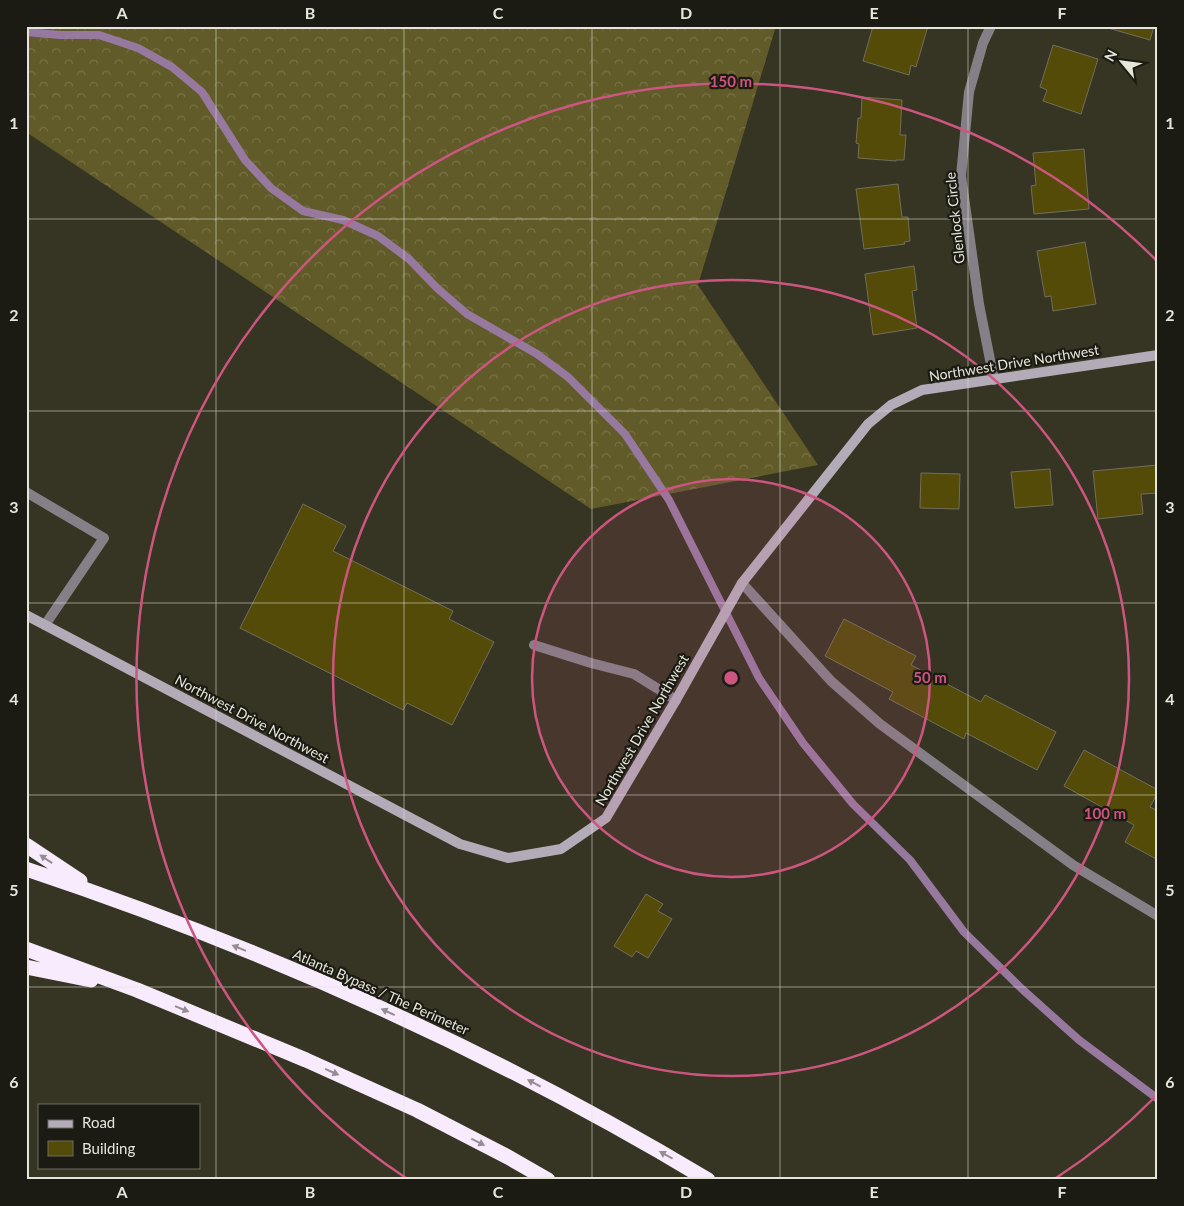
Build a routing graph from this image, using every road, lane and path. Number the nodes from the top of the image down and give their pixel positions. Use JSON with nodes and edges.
{"nodes":[{"id":1,"x":991,"y":26,"type":"edge"},
{"id":2,"x":1158,"y":354,"type":"edge"},
{"id":3,"x":994,"y":380,"type":"junction"},
{"id":4,"x":26,"y":492,"type":"edge"},
{"id":5,"x":742,"y":582,"type":"junction"},
{"id":6,"x":26,"y":615,"type":"edge"},
{"id":7,"x":45,"y":625,"type":"junction"},
{"id":8,"x":534,"y":646,"type":"dead end"},
{"id":9,"x":676,"y":700,"type":"junction"},
{"id":10,"x":26,"y":845,"type":"edge"},
{"id":11,"x":26,"y":869,"type":"edge"},
{"id":12,"x":96,"y":892,"type":"junction"},
{"id":13,"x":1158,"y":916,"type":"edge"},
{"id":14,"x":26,"y":949,"type":"edge"},
{"id":15,"x":26,"y":967,"type":"edge"},
{"id":16,"x":137,"y":990,"type":"junction"},
{"id":17,"x":548,"y":1180,"type":"edge"},
{"id":18,"x":708,"y":1180,"type":"edge"}],
"edges":[{"from":1,"to":3,"type":"street","name":"Glenlock Circle"},
{"from":2,"to":3,"type":"street","name":"Northwest Drive Northwest"},
{"from":3,"to":5,"type":"street","name":"Northwest Drive Northwest"},
{"from":4,"to":7,"type":"street"},
{"from":5,"to":9,"type":"street","name":"Northwest Drive Northwest"},
{"from":5,"to":13,"type":"street"},
{"from":6,"to":7,"type":"street","name":"Northwest Drive Northwest"},
{"from":7,"to":9,"type":"street","name":"Northwest Drive Northwest"},
{"from":8,"to":9,"type":"street"},
{"from":12,"to":10,"type":"highway","one_way":true},
{"from":11,"to":12,"type":"highway","name":"Atlanta Bypass / The Perimeter"},
{"from":18,"to":12,"type":"highway","name":"Atlanta Bypass / The Perimeter","one_way":true},
{"from":14,"to":16,"type":"highway"},
{"from":15,"to":16,"type":"highway"},
{"from":16,"to":17,"type":"highway","one_way":true}]}
